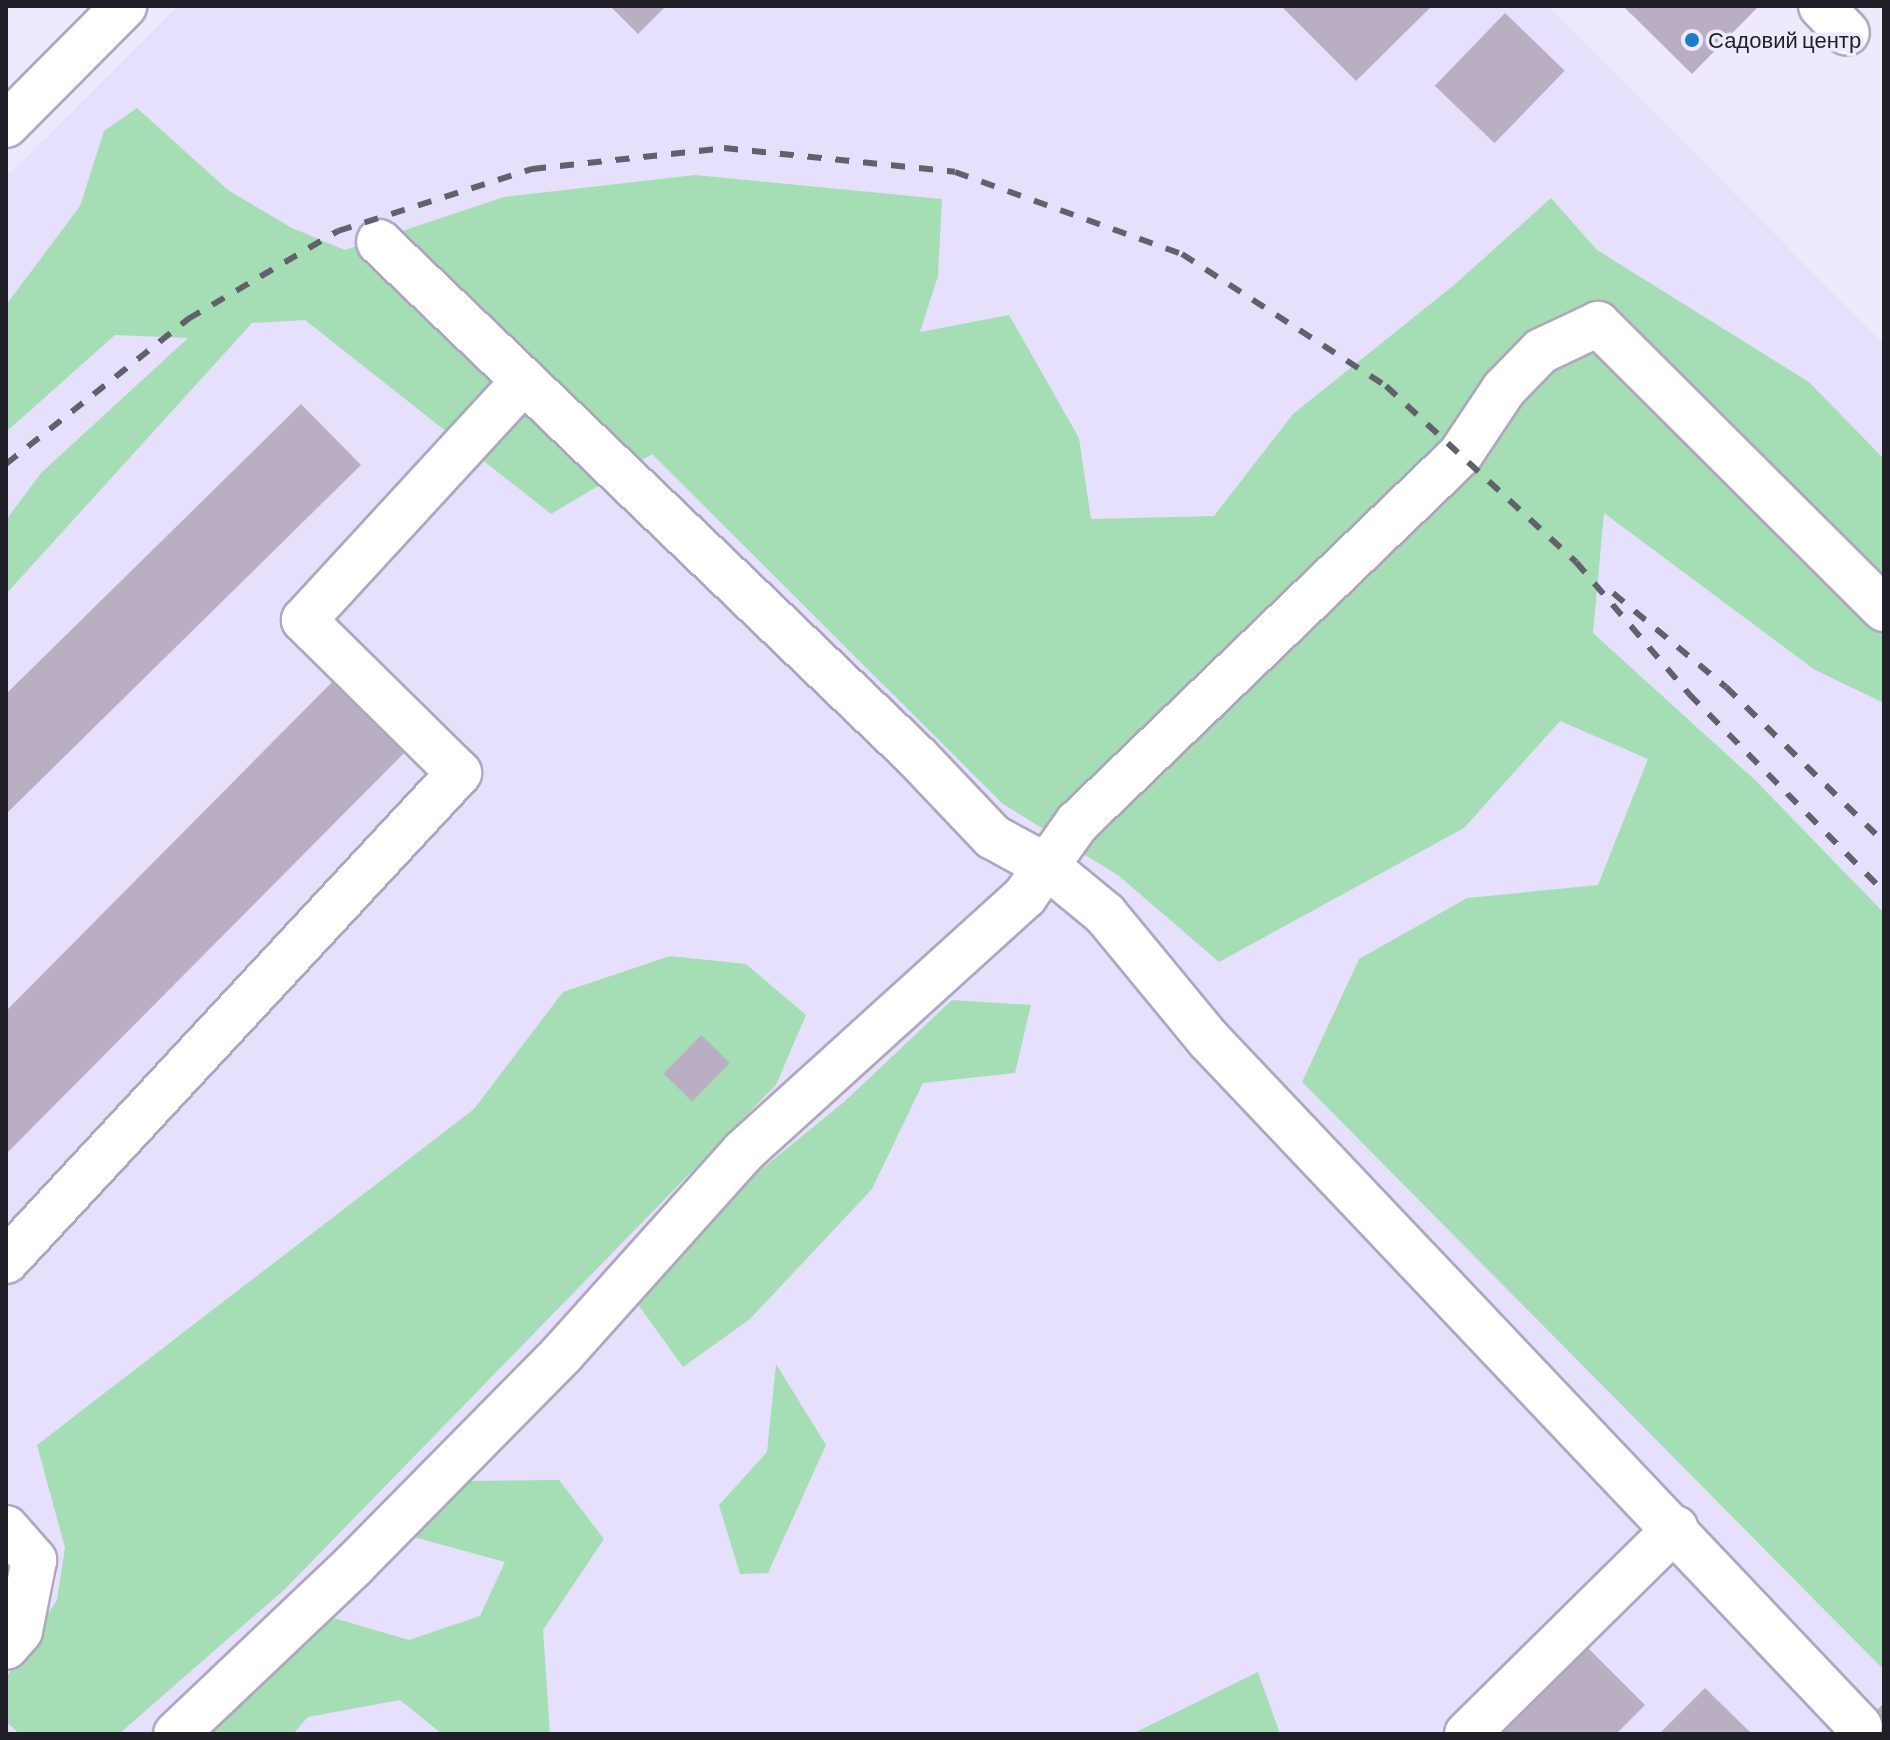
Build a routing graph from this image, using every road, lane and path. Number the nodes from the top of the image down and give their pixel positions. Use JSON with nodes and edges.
{"nodes":[{"id":1,"x":124,"y":6,"type":"edge"},
{"id":2,"x":6,"y":125,"type":"edge"},
{"id":3,"x":379,"y":242,"type":"dead end"},
{"id":4,"x":524,"y":381,"type":"junction"},
{"id":5,"x":1884,"y":609,"type":"edge"},
{"id":6,"x":1048,"y":867,"type":"junction"},
{"id":7,"x":6,"y":1261,"type":"edge"},
{"id":8,"x":6,"y":1528,"type":"edge"},
{"id":9,"x":1676,"y":1528,"type":"junction"},
{"id":10,"x":6,"y":1647,"type":"edge"},
{"id":11,"x":1860,"y":1727,"type":"dead end"},
{"id":12,"x":176,"y":1734,"type":"edge"},
{"id":13,"x":1467,"y":1734,"type":"edge"}],
"edges":[{"from":1,"to":2,"type":"street"},
{"from":3,"to":4,"type":"street"},
{"from":4,"to":6,"type":"street"},
{"from":4,"to":7,"type":"street"},
{"from":5,"to":6,"type":"street"},
{"from":6,"to":9,"type":"street"},
{"from":6,"to":12,"type":"street"},
{"from":8,"to":10,"type":"street"},
{"from":9,"to":11,"type":"street"},
{"from":9,"to":13,"type":"street"}]}
